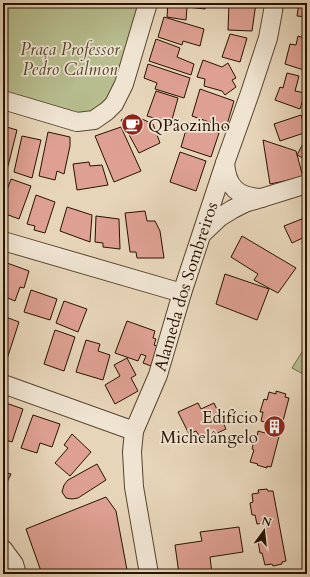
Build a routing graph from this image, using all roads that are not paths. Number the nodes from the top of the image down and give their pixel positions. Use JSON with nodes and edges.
{"nodes":[{"id":1,"x":148,"y":3,"type":"edge"},
{"id":2,"x":274,"y":3,"type":"edge"},
{"id":3,"x":3,"y":100,"type":"edge"},
{"id":4,"x":225,"y":163,"type":"junction"},
{"id":5,"x":307,"y":184,"type":"edge"},
{"id":6,"x":262,"y":198,"type":"junction"},
{"id":7,"x":202,"y":234,"type":"junction"},
{"id":8,"x":3,"y":241,"type":"edge"},
{"id":9,"x":182,"y":293,"type":"junction"},
{"id":10,"x":3,"y":384,"type":"edge"},
{"id":11,"x":134,"y":431,"type":"junction"},
{"id":12,"x":4,"y":552,"type":"edge"},
{"id":13,"x":17,"y":574,"type":"edge"},
{"id":14,"x":149,"y":574,"type":"edge"}],
"edges":[{"from":1,"to":3,"type":"street"},
{"from":2,"to":4,"type":"street","name":"Alameda dos Sombreiros"},
{"from":4,"to":6,"type":"street"},
{"from":4,"to":7,"type":"street","name":"Alameda dos Sombreiros"},
{"from":5,"to":6,"type":"street"},
{"from":6,"to":7,"type":"street"},
{"from":7,"to":9,"type":"street","name":"Alameda dos Sombreiros"},
{"from":8,"to":9,"type":"street"},
{"from":9,"to":11,"type":"street","name":"Alameda dos Sombreiros"},
{"from":10,"to":11,"type":"street"},
{"from":11,"to":14,"type":"street","name":"Alameda dos Sombreiros"},
{"from":12,"to":13,"type":"street"}]}
